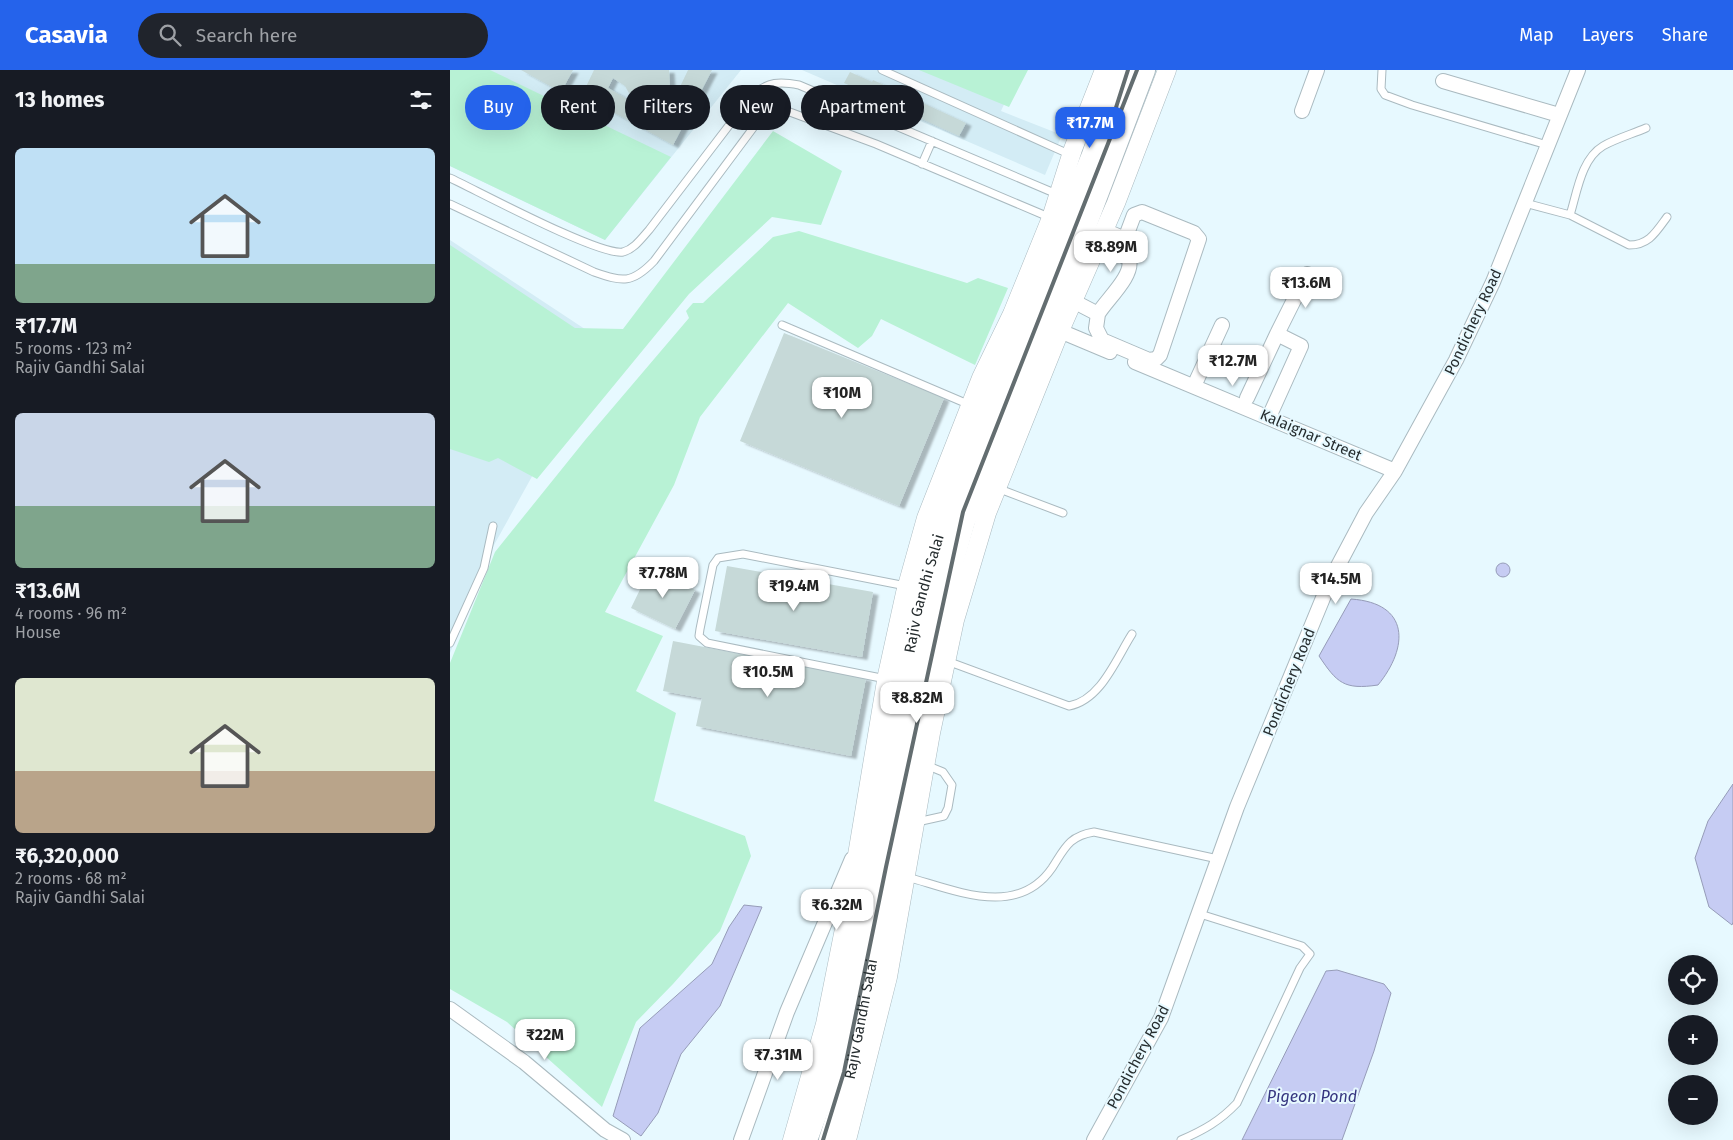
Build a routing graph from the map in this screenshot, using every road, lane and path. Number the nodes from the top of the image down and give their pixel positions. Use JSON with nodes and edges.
{"nodes":[{"id":1,"x":882,"y":70,"type":"edge"},
{"id":2,"x":1104,"y":70,"type":"edge"},
{"id":3,"x":1122,"y":70,"type":"edge"},
{"id":4,"x":1144,"y":70,"type":"edge"},
{"id":5,"x":1167,"y":70,"type":"edge"},
{"id":6,"x":1317,"y":70,"type":"edge"},
{"id":7,"x":1382,"y":70,"type":"edge"},
{"id":8,"x":1578,"y":70,"type":"edge"},
{"id":9,"x":1444,"y":81,"type":"dead end"},
{"id":10,"x":1302,"y":111,"type":"dead end"},
{"id":11,"x":1559,"y":115,"type":"junction"},
{"id":12,"x":1646,"y":128,"type":"dead end"},
{"id":13,"x":932,"y":141,"type":"junction"},
{"id":14,"x":1547,"y":145,"type":"junction"},
{"id":15,"x":1080,"y":159,"type":"junction"},
{"id":16,"x":922,"y":164,"type":"junction"},
{"id":17,"x":450,"y":178,"type":"edge"},
{"id":18,"x":1075,"y":202,"type":"junction"},
{"id":19,"x":1525,"y":203,"type":"junction"},
{"id":20,"x":450,"y":204,"type":"edge"},
{"id":21,"x":1570,"y":215,"type":"junction"},
{"id":22,"x":1667,"y":217,"type":"dead end"},
{"id":23,"x":1075,"y":226,"type":"junction"},
{"id":24,"x":1125,"y":239,"type":"junction"},
{"id":25,"x":1054,"y":274,"type":"junction"},
{"id":26,"x":1308,"y":274,"type":"dead end"},
{"id":27,"x":1073,"y":301,"type":"junction"},
{"id":28,"x":1098,"y":314,"type":"junction"},
{"id":29,"x":782,"y":325,"type":"dead end"},
{"id":30,"x":1222,"y":325,"type":"dead end"},
{"id":31,"x":1060,"y":331,"type":"junction"},
{"id":32,"x":1277,"y":334,"type":"junction"},
{"id":33,"x":1194,"y":386,"type":"junction"},
{"id":34,"x":1247,"y":398,"type":"dead end"},
{"id":35,"x":971,"y":405,"type":"junction"},
{"id":36,"x":1269,"y":417,"type":"junction"},
{"id":37,"x":1395,"y":471,"type":"junction"},
{"id":38,"x":997,"y":488,"type":"junction"},
{"id":39,"x":1063,"y":513,"type":"dead end"},
{"id":40,"x":494,"y":526,"type":"dead end"},
{"id":41,"x":907,"y":586,"type":"junction"},
{"id":42,"x":1132,"y":634,"type":"dead end"},
{"id":43,"x":450,"y":643,"type":"edge"},
{"id":44,"x":946,"y":660,"type":"junction"},
{"id":45,"x":887,"y":679,"type":"junction"},
{"id":46,"x":926,"y":765,"type":"junction"},
{"id":47,"x":915,"y":823,"type":"junction"},
{"id":48,"x":860,"y":839,"type":"junction"},
{"id":49,"x":1218,"y":859,"type":"junction"},
{"id":50,"x":906,"y":877,"type":"junction"},
{"id":51,"x":1200,"y":914,"type":"junction"},
{"id":52,"x":851,"y":928,"type":"junction"},
{"id":53,"x":450,"y":1009,"type":"edge"},
{"id":54,"x":623,"y":1140,"type":"edge"},
{"id":55,"x":741,"y":1140,"type":"edge"},
{"id":56,"x":792,"y":1140,"type":"edge"},
{"id":57,"x":806,"y":1140,"type":"edge"},
{"id":58,"x":830,"y":1140,"type":"edge"},
{"id":59,"x":847,"y":1140,"type":"edge"},
{"id":60,"x":1094,"y":1140,"type":"edge"},
{"id":61,"x":1181,"y":1140,"type":"edge"}],
"edges":[{"from":1,"to":15,"type":"lane"},
{"from":2,"to":15,"type":"street"},
{"from":3,"to":15,"type":"main road","name":"Rajiv Gandhi Salai"},
{"from":4,"to":18,"type":"main road","name":"Rajiv Gandhi Salai"},
{"from":5,"to":23,"type":"street"},
{"from":6,"to":10,"type":"street"},
{"from":7,"to":14,"type":"lane"},
{"from":8,"to":11,"type":"street","name":"Pondichery Road"},
{"from":9,"to":11,"type":"street"},
{"from":11,"to":14,"type":"street","name":"Pondichery Road"},
{"from":12,"to":21,"type":"lane"},
{"from":13,"to":16,"type":"lane"},
{"from":13,"to":17,"type":"lane"},
{"from":13,"to":18,"type":"lane"},
{"from":14,"to":19,"type":"street","name":"Pondichery Road"},
{"from":15,"to":18,"type":"main road","name":"Rajiv Gandhi Salai"},
{"from":16,"to":20,"type":"lane"},
{"from":16,"to":23,"type":"lane"},
{"from":18,"to":23,"type":"main road","name":"Rajiv Gandhi Salai"},
{"from":18,"to":23,"type":"street"},
{"from":19,"to":21,"type":"lane"},
{"from":19,"to":37,"type":"street","name":"Pondichery Road"},
{"from":21,"to":22,"type":"lane"},
{"from":23,"to":24,"type":"street"},
{"from":23,"to":25,"type":"main road","name":"Rajiv Gandhi Salai"},
{"from":23,"to":27,"type":"street"},
{"from":23,"to":35,"type":"street"},
{"from":24,"to":28,"type":"street"},
{"from":24,"to":28,"type":"street"},
{"from":25,"to":52,"type":"main road","name":"Rajiv Gandhi Salai"},
{"from":25,"to":58,"type":"main road","name":"Rajiv Gandhi Salai"},
{"from":26,"to":32,"type":"street"},
{"from":27,"to":28,"type":"street"},
{"from":27,"to":31,"type":"street"},
{"from":29,"to":35,"type":"lane"},
{"from":30,"to":33,"type":"street"},
{"from":31,"to":33,"type":"street","name":"Kalaignar Street"},
{"from":31,"to":38,"type":"street"},
{"from":32,"to":34,"type":"street"},
{"from":32,"to":36,"type":"street"},
{"from":33,"to":36,"type":"street","name":"Kalaignar Street"},
{"from":35,"to":41,"type":"street"},
{"from":36,"to":37,"type":"street","name":"Kalaignar Street"},
{"from":37,"to":49,"type":"street","name":"Pondichery Road"},
{"from":38,"to":39,"type":"lane"},
{"from":38,"to":44,"type":"street"},
{"from":40,"to":43,"type":"lane"},
{"from":41,"to":45,"type":"street"},
{"from":41,"to":45,"type":"lane"},
{"from":42,"to":44,"type":"lane"},
{"from":44,"to":46,"type":"street"},
{"from":45,"to":48,"type":"street"},
{"from":46,"to":47,"type":"street"},
{"from":46,"to":47,"type":"lane"},
{"from":47,"to":50,"type":"street"},
{"from":48,"to":52,"type":"street"},
{"from":48,"to":55,"type":"street"},
{"from":49,"to":50,"type":"lane"},
{"from":49,"to":51,"type":"street","name":"Pondichery Road"},
{"from":50,"to":59,"type":"street"},
{"from":51,"to":60,"type":"street","name":"Pondichery Road"},
{"from":51,"to":61,"type":"lane"},
{"from":52,"to":56,"type":"street"},
{"from":52,"to":57,"type":"main road","name":"Rajiv Gandhi Salai"},
{"from":53,"to":54,"type":"street"}]}
